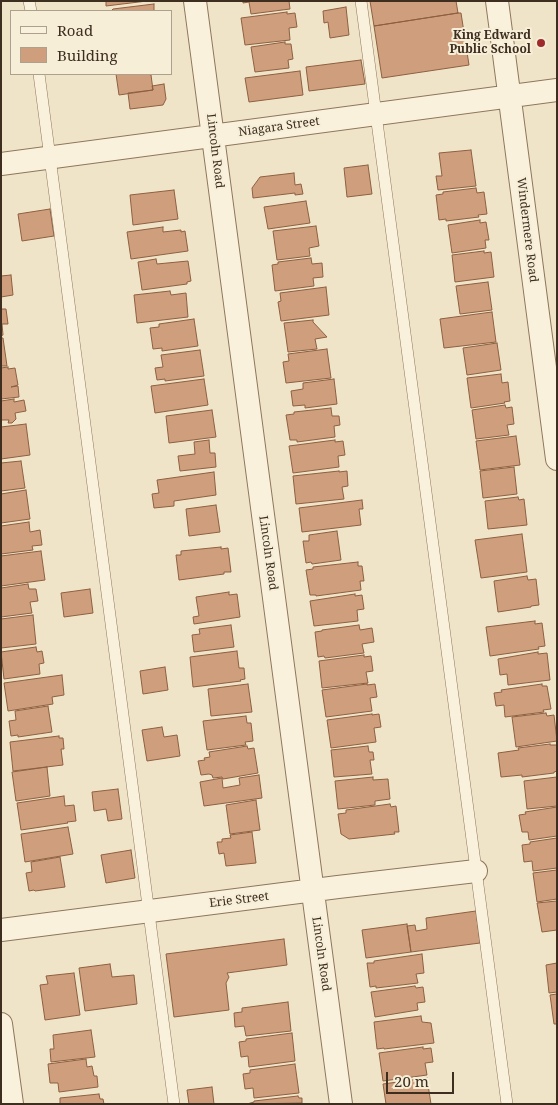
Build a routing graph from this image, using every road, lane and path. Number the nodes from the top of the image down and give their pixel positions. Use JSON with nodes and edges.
{"nodes":[{"id":1,"x":195,"y":1,"type":"edge"},
{"id":2,"x":361,"y":1,"type":"edge"},
{"id":3,"x":497,"y":1,"type":"edge"},
{"id":4,"x":39,"y":75,"type":"edge"},
{"id":5,"x":557,"y":90,"type":"edge"},
{"id":6,"x":509,"y":96,"type":"junction"},
{"id":7,"x":376,"y":114,"type":"junction"},
{"id":8,"x":213,"y":136,"type":"junction"},
{"id":9,"x":50,"y":158,"type":"junction"},
{"id":10,"x":1,"y":164,"type":"edge"},
{"id":11,"x":557,"y":459,"type":"edge"},
{"id":12,"x":476,"y":871,"type":"junction"},
{"id":13,"x":312,"y":890,"type":"junction"},
{"id":14,"x":149,"y":911,"type":"junction"},
{"id":15,"x":1,"y":930,"type":"edge"},
{"id":16,"x":1,"y":1024,"type":"edge"},
{"id":17,"x":12,"y":1104,"type":"edge"},
{"id":18,"x":174,"y":1104,"type":"edge"},
{"id":19,"x":341,"y":1104,"type":"edge"},
{"id":20,"x":507,"y":1104,"type":"edge"}],
"edges":[{"from":1,"to":8,"type":"street","name":"Lincoln Road"},
{"from":2,"to":7,"type":"lane"},
{"from":3,"to":6,"type":"street","name":"Windermere Road"},
{"from":4,"to":9,"type":"lane"},
{"from":5,"to":6,"type":"street","name":"Niagara Street"},
{"from":6,"to":7,"type":"street","name":"Niagara Street"},
{"from":6,"to":11,"type":"street","name":"Windermere Road"},
{"from":7,"to":8,"type":"street","name":"Niagara Street"},
{"from":7,"to":12,"type":"lane"},
{"from":8,"to":9,"type":"street","name":"Niagara Street"},
{"from":8,"to":13,"type":"street","name":"Lincoln Road"},
{"from":9,"to":10,"type":"street","name":"Niagara Street"},
{"from":9,"to":14,"type":"lane"},
{"from":12,"to":13,"type":"street","name":"Erie Street"},
{"from":12,"to":20,"type":"lane"},
{"from":13,"to":14,"type":"street","name":"Erie Street"},
{"from":13,"to":19,"type":"street","name":"Lincoln Road"},
{"from":14,"to":15,"type":"street","name":"Erie Street"},
{"from":14,"to":18,"type":"lane"},
{"from":16,"to":17,"type":"street"}]}
